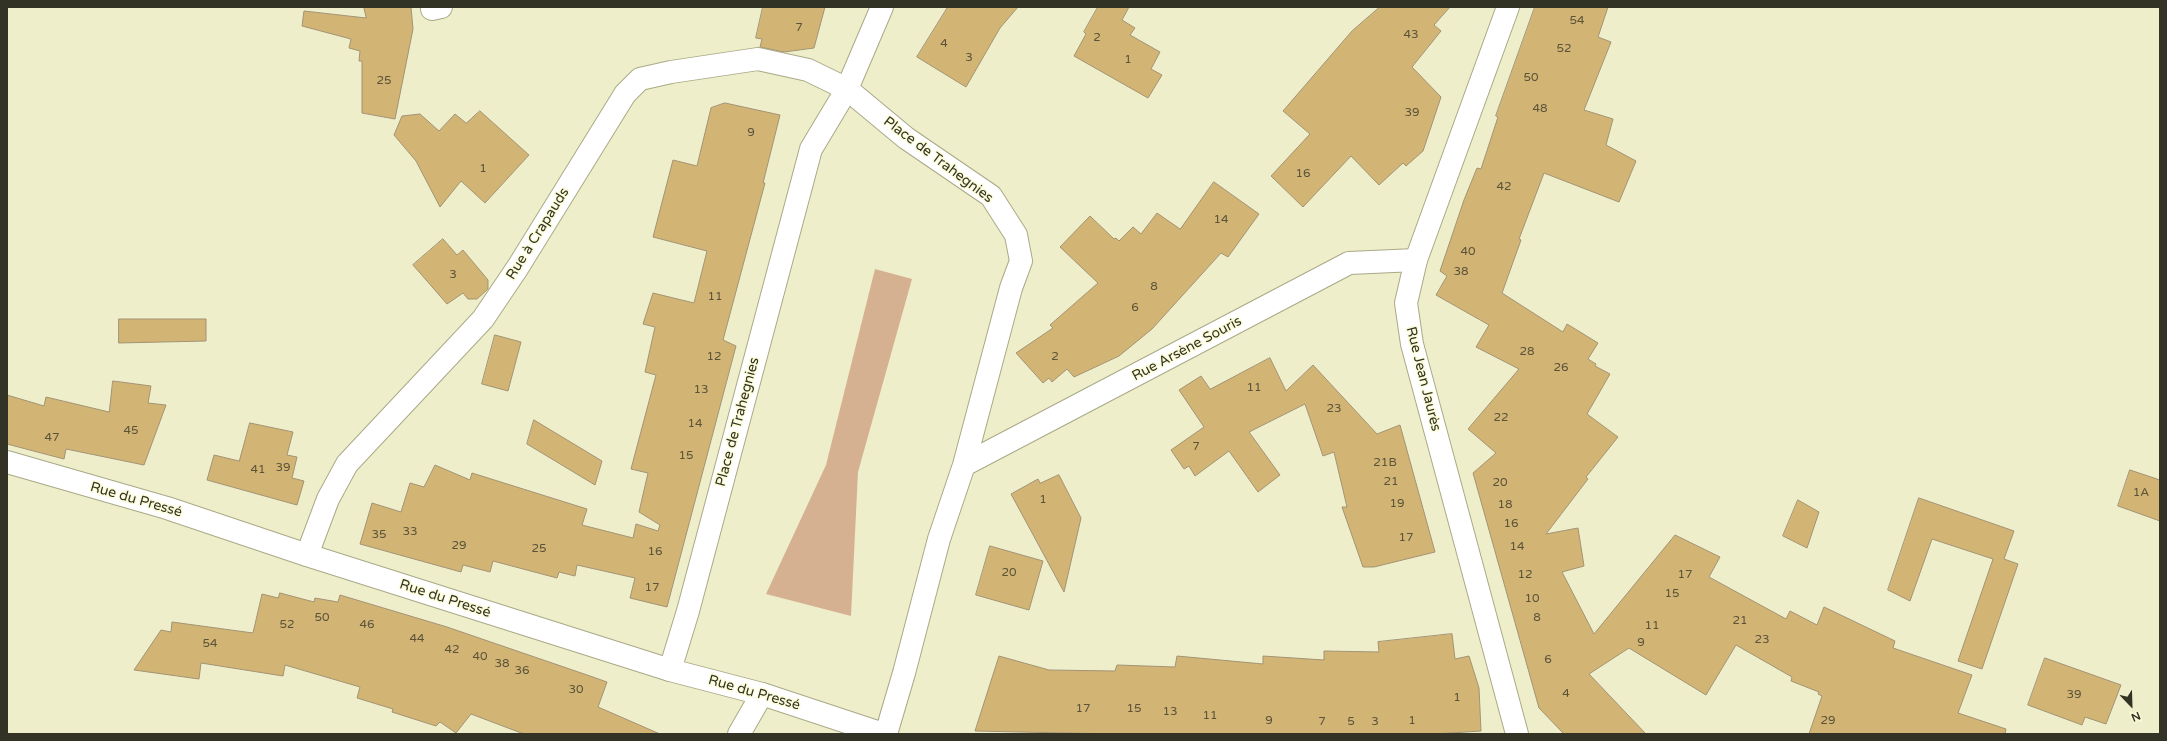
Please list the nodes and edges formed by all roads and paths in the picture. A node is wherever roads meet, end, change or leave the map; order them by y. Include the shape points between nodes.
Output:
1 (882, 7) edge
2 (1508, 7) edge
3 (847, 89) junction
4 (1416, 260) junction
5 (7, 462) edge
6 (964, 465) junction
7 (307, 555) junction
8 (670, 670) junction
9 (762, 694) junction
10 (739, 734) edge
11 (884, 734) edge
12 (1516, 734) edge

1 - 3 street
2 - 4 street, Rue Jean Jaurès
3 - 6 street, Place de Trahegnies via 906,138 992,196 1016,235 1021,260
3 - 7 street, Rue à Crapauds via 808,70 758,60 640,79 624,94 518,267 483,319 347,464 328,499
3 - 8 street, Place de Trahegnies via 811,149
4 - 6 street, Rue Arsène Souris via 1349,263
4 - 12 street, Rue Jean Jaurès via 1406,303 1412,344
5 - 7 street, Rue du Pressé via 167,508
6 - 11 street, Place de Trahegnies via 939,539 904,673
7 - 8 street, Rue du Pressé
8 - 9 street, Rue du Pressé
9 - 10 street
9 - 11 street, Rue du Pressé

